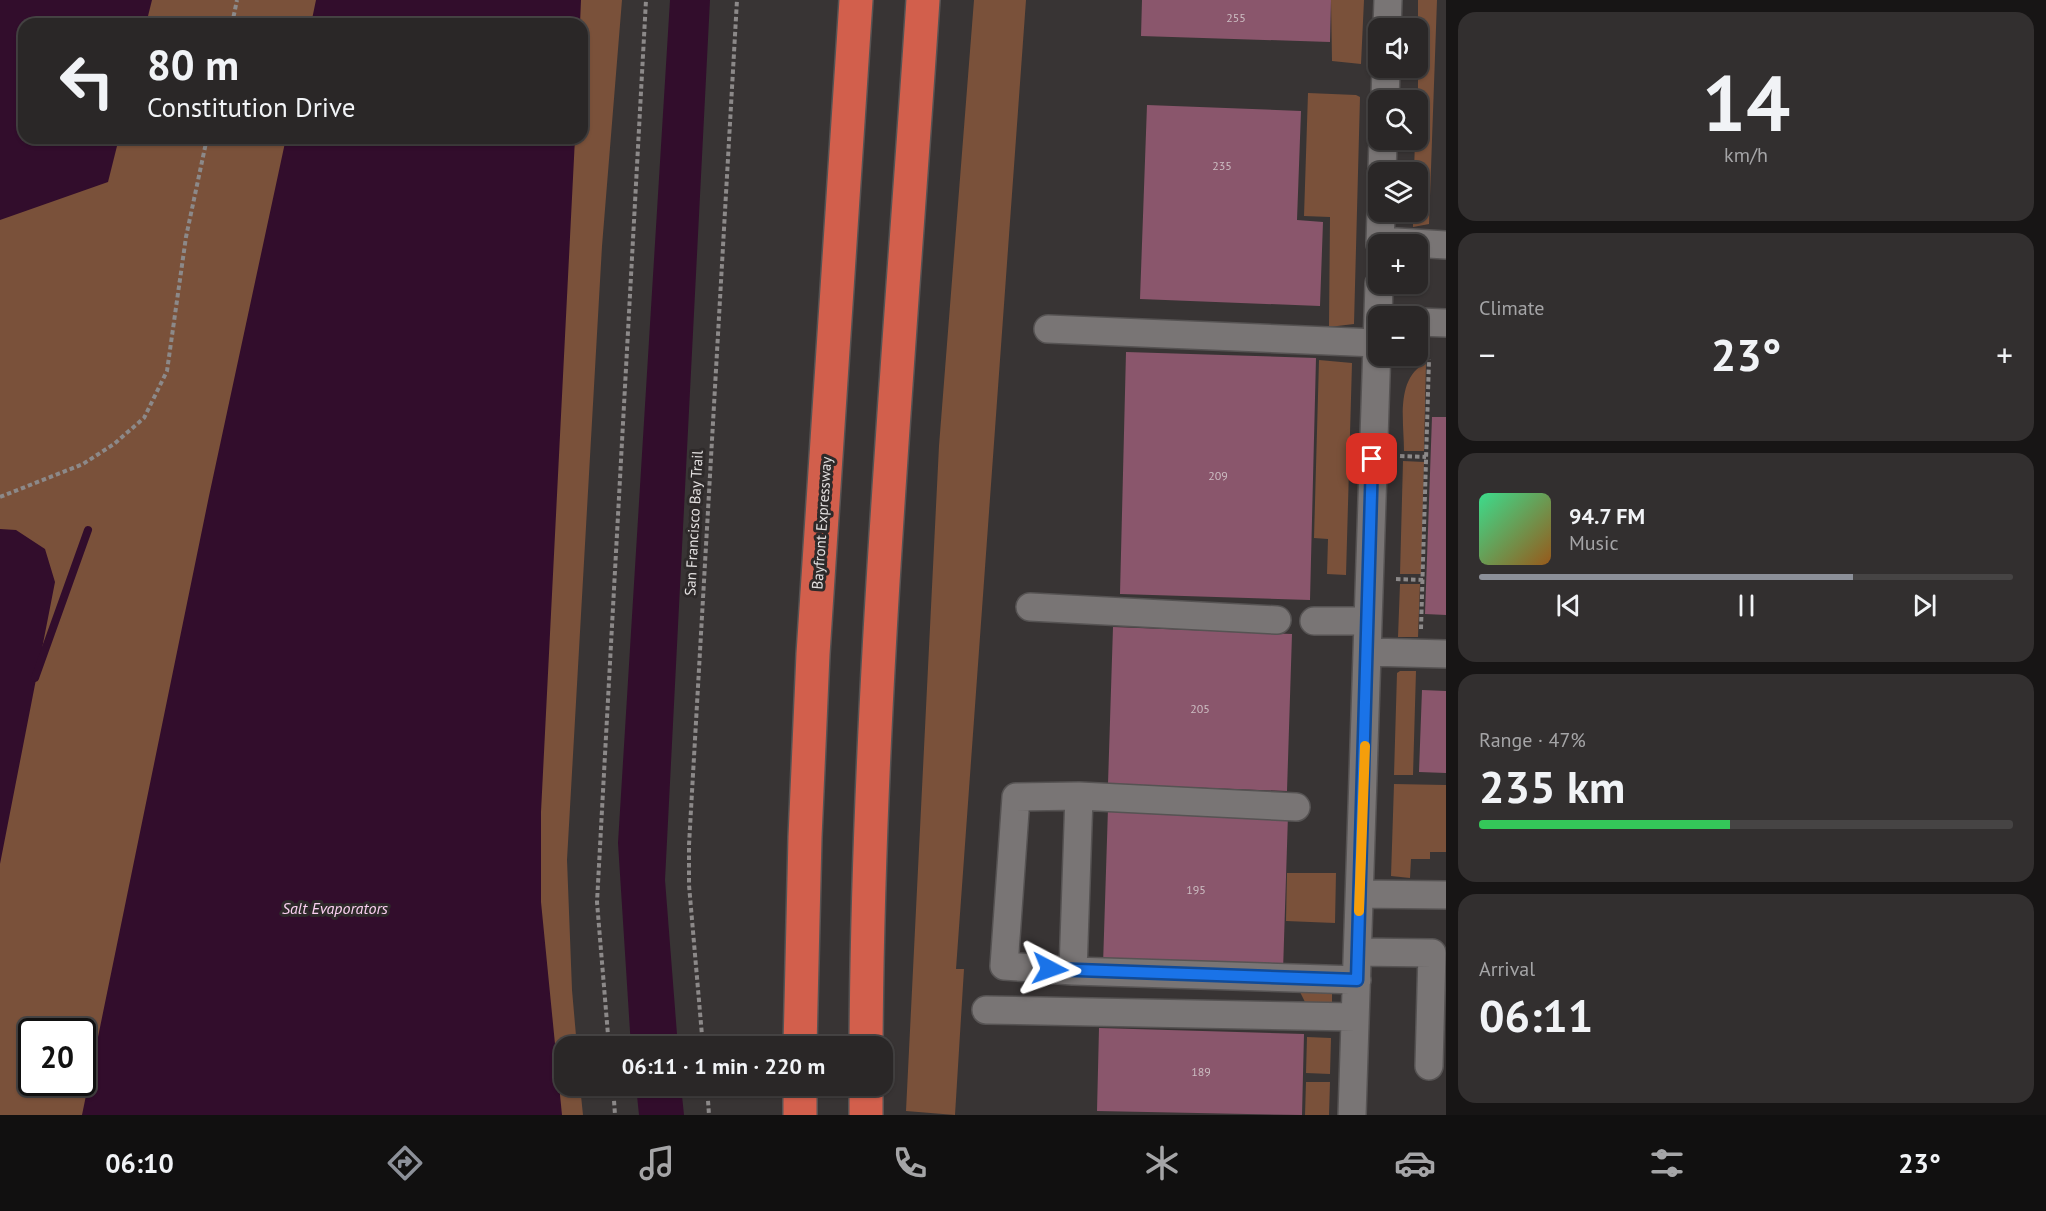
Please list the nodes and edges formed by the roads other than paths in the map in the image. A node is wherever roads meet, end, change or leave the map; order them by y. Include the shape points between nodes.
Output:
1 (856, 0) edge
2 (922, 0) edge
3 (1388, 0) edge
4 (1387, 18) edge
5 (1428, 244) edge
6 (1446, 245) edge
7 (1428, 322) edge
8 (1446, 323) edge
9 (1368, 328) edge
10 (1048, 329) dead end
11 (1376, 366) edge
12 (1030, 607) dead end
13 (1277, 620) dead end
14 (1314, 621) dead end
15 (1367, 621) junction
16 (1368, 652) junction
17 (1433, 654) edge
18 (1086, 796) junction
19 (1296, 807) dead end
20 (1360, 894) junction
21 (1446, 895) edge
22 (1358, 952) junction
23 (1084, 972) junction
24 (1357, 980) junction
25 (986, 1010) dead end
26 (1355, 1017) junction
27 (800, 1036) edge
28 (866, 1036) edge
29 (1429, 1066) dead end
30 (800, 1096) edge
31 (866, 1096) edge
32 (800, 1115) edge
33 (866, 1115) edge
34 (1352, 1115) edge

1 - 27 highway, Bayfront Expressway via 813,654
2 - 28 highway via 885,583
3 - 4 street
5 - 6 street
7 - 8 street
9 - 10 street
11 - 15 street
12 - 13 street
14 - 15 street
15 - 16 street
16 - 17 street
16 - 20 street
18 - 19 street
18 - 23 street
18 - 23 street via 1016,797 1004,966
20 - 21 street
20 - 22 street
22 - 24 street
22 - 29 street via 1432,953
23 - 24 street
24 - 26 street
25 - 26 street
26 - 34 street
30 - 32 highway
31 - 33 highway

